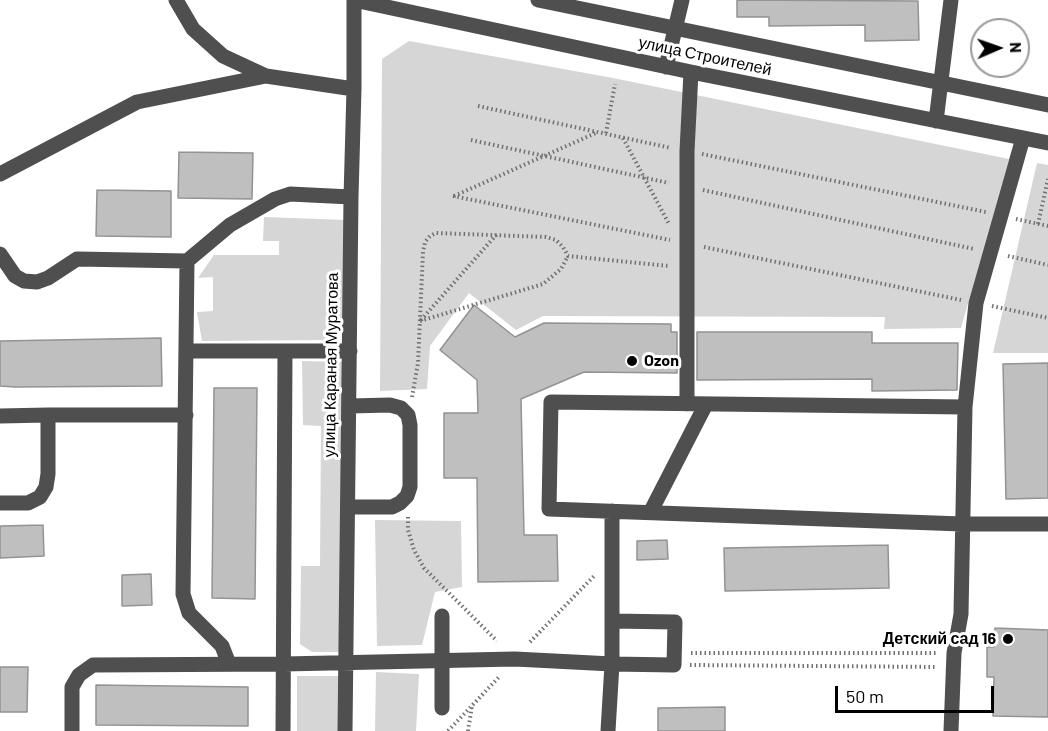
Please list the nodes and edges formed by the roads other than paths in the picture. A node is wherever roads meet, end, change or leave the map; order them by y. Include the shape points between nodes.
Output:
1 (176, 0) edge
2 (354, 0) edge
3 (538, 0) edge
4 (682, 0) edge
5 (951, 0) edge
6 (676, 28) junction
7 (666, 67) junction
8 (691, 72) junction
9 (266, 76) junction
10 (941, 82) junction
11 (354, 89) junction
12 (1048, 105) edge
13 (936, 121) junction
14 (1023, 138) junction
15 (1048, 143) edge
16 (0, 174) edge
17 (351, 197) junction
18 (0, 254) edge
19 (187, 261) junction
20 (186, 351) junction
21 (285, 351) junction
22 (350, 351) junction
23 (687, 404) junction
24 (706, 404) junction
25 (350, 406) junction
26 (965, 407) junction
27 (186, 415) junction
28 (0, 416) edge
29 (48, 416) junction
30 (0, 503) edge
31 (348, 507) junction
32 (612, 511) junction
33 (651, 511) junction
34 (962, 524) junction
35 (1048, 524) edge
36 (441, 616) dead end
37 (612, 621) junction
38 (442, 660) junction
39 (346, 663) junction
40 (229, 664) junction
41 (284, 664) junction
42 (612, 664) junction
43 (442, 708) dead end
44 (72, 731) edge
45 (283, 731) edge
46 (345, 731) edge
47 (608, 731) edge
48 (951, 731) edge

1 - 9 street via 193,29 224,56
2 - 7 street, улица Строителей
2 - 11 street, улица Караная Муратова
3 - 6 street
4 - 6 street
5 - 10 street
6 - 7 street
6 - 10 street
7 - 8 street, улица Строителей
8 - 13 street, улица Строителей
8 - 23 street via 683,243
9 - 11 street
9 - 16 street via 137,102
10 - 12 street
10 - 13 street
11 - 17 street, улица Караная Муратова
13 - 14 street, улица Строителей
14 - 15 street, улица Строителей
14 - 26 street via 976,303
17 - 19 street via 290,194 275,199 230,225
17 - 22 street, улица Караная Муратова
18 - 19 street via 15,276 37,282 77,259
19 - 20 street
20 - 21 street
20 - 27 street
21 - 22 street
21 - 41 street
22 - 25 street, улица Караная Муратова
23 - 24 street
23 - 32 street via 551,402 549,509
24 - 26 street
24 - 33 street
25 - 31 street, улица Караная Муратова
25 - 31 street via 390,405 408,415 410,487 407,496 392,507
26 - 34 street
27 - 29 street
27 - 40 street via 183,594 189,614 222,646
28 - 29 street
29 - 30 street via 46,487 40,497 28,503
31 - 39 street, улица Караная Муратова
32 - 33 street
32 - 37 street
33 - 34 street
34 - 35 street
34 - 48 street via 961,614 954,660
36 - 38 street
37 - 42 street
37 - 42 street via 675,622 674,659
38 - 39 street
38 - 42 street
38 - 43 street
39 - 41 street
39 - 46 street, улица Караная Муратова
40 - 41 street
40 - 44 street via 93,665 79,675 72,687
41 - 45 street
42 - 47 street

